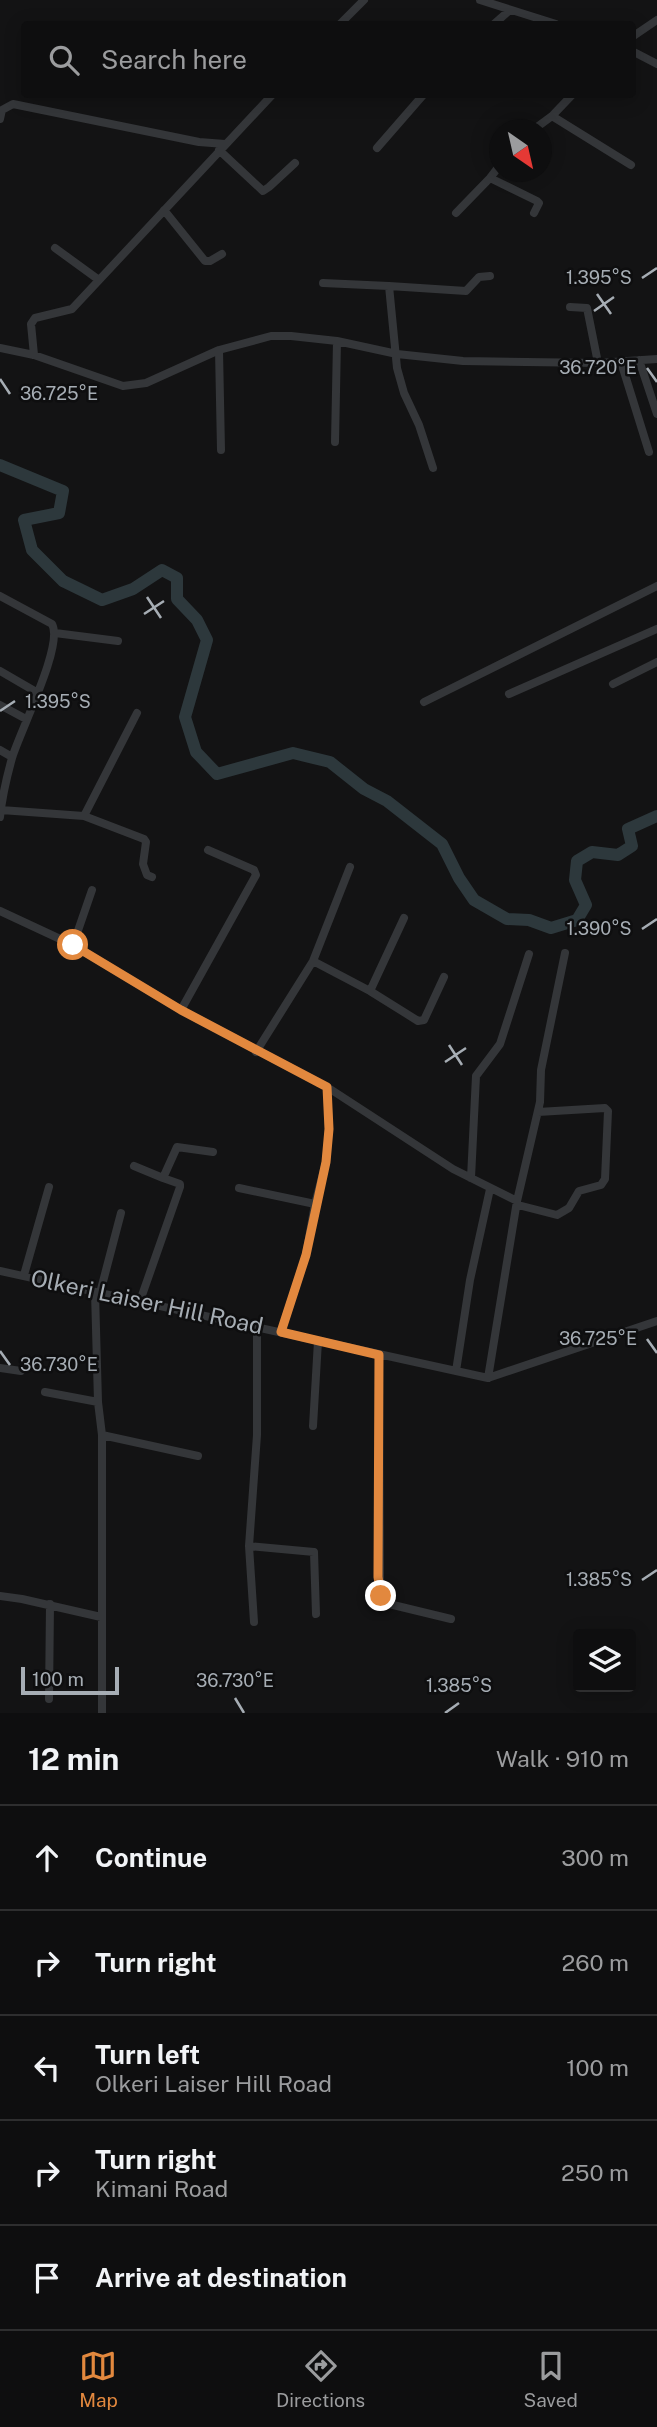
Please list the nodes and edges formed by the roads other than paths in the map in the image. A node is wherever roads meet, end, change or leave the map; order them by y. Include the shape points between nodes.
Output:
1 (364, 0) edge
2 (480, 0) edge
3 (510, 10) junction
4 (657, 20) edge
5 (343, 21) edge
6 (498, 21) edge
7 (546, 21) edge
8 (636, 34) edge
9 (636, 53) edge
10 (657, 64) edge
11 (269, 98) edge
12 (421, 98) edge
13 (569, 98) edge
14 (552, 116) junction
15 (0, 119) edge
16 (548, 119) edge
17 (222, 147) junction
18 (377, 148) dead end
19 (295, 163) dead end
20 (631, 165) dead end
21 (489, 179) edge
22 (498, 182) edge
23 (163, 210) junction
24 (456, 213) dead end
25 (534, 213) dead end
26 (55, 248) dead end
27 (222, 254) dead end
28 (490, 276) dead end
29 (99, 280) junction
30 (323, 283) dead end
31 (389, 286) junction
32 (570, 307) dead end
33 (337, 341) junction
34 (0, 348) edge
35 (219, 350) junction
36 (397, 354) junction
37 (34, 355) junction
38 (657, 359) edge
39 (639, 360) junction
40 (621, 362) junction
41 (598, 363) junction
42 (657, 414) edge
43 (335, 442) dead end
44 (222, 450) dead end
45 (649, 453) dead end
46 (433, 468) dead end
47 (657, 586) edge
48 (0, 596) edge
49 (657, 629) edge
50 (55, 633) junction
51 (118, 641) dead end
52 (657, 662) edge
53 (0, 671) edge
54 (613, 684) dead end
55 (38, 693) junction
56 (509, 694) dead end
57 (424, 702) dead end
58 (0, 705) edge
59 (137, 713) dead end
60 (26, 719) junction
61 (0, 750) edge
62 (12, 757) junction
63 (1, 810) edge
64 (84, 816) junction
65 (0, 817) edge
66 (208, 850) dead end
67 (350, 867) dead end
68 (152, 877) dead end
69 (92, 890) dead end
70 (0, 911) edge
71 (404, 918) dead end
72 (73, 945) junction
73 (565, 953) dead end
74 (528, 954) dead end
75 (313, 961) junction
76 (443, 977) dead end
77 (370, 991) junction
78 (181, 1010) junction
79 (256, 1052) junction
80 (327, 1087) junction
81 (538, 1112) junction
82 (213, 1152) dead end
83 (134, 1166) dead end
84 (163, 1178) junction
85 (471, 1178) junction
86 (49, 1187) dead end
87 (239, 1188) dead end
88 (490, 1189) junction
89 (518, 1203) junction
90 (315, 1204) junction
91 (121, 1213) dead end
92 (0, 1271) edge
93 (24, 1275) junction
94 (97, 1292) junction
95 (140, 1301) junction
96 (657, 1321) edge
97 (257, 1327) junction
98 (281, 1332) junction
99 (318, 1341) junction
100 (379, 1355) junction
101 (0, 1368) edge
102 (21, 1371) dead end
103 (456, 1371) junction
104 (488, 1378) junction
105 (45, 1392) dead end
106 (98, 1402) junction
107 (313, 1426) dead end
108 (102, 1435) junction
109 (198, 1456) dead end
110 (249, 1546) junction
111 (0, 1596) edge
112 (50, 1604) junction
113 (316, 1614) dead end
114 (102, 1617) junction
115 (451, 1619) dead end
116 (254, 1622) dead end
117 (49, 1699) dead end
118 (102, 1713) edge

1 - 5 street
2 - 3 street
3 - 6 street
3 - 7 street
4 - 8 street
9 - 10 street
11 - 17 street
12 - 18 street
13 - 14 street
14 - 16 street
14 - 20 street
15 - 17 street via 2,110 13,104
17 - 19 street via 262,191
17 - 23 street
21 - 24 street
22 - 25 street via 537,201
23 - 27 street via 205,261
23 - 29 street
26 - 29 street
28 - 31 street via 479,277 466,291
29 - 37 street via 72,309 35,318 31,324
30 - 31 street
31 - 36 street
32 - 41 street via 587,308
33 - 35 street via 271,336
33 - 36 street
33 - 43 street
34 - 37 street
35 - 37 street via 136,386
35 - 44 street
36 - 41 street via 463,361
36 - 46 street via 404,393
38 - 39 street
39 - 40 street
39 - 42 street
40 - 41 street
40 - 45 street
47 - 57 street
48 - 50 street via 52,624
49 - 56 street
50 - 51 street
50 - 55 street
52 - 54 street
53 - 55 street
55 - 60 street
58 - 60 street
59 - 64 street
60 - 62 street
61 - 62 street
62 - 63 street
63 - 64 street
63 - 65 street
64 - 68 street via 146,840 143,864
66 - 78 street via 254,870 256,875
67 - 75 street
69 - 72 street
70 - 72 street
71 - 77 street
72 - 78 street
73 - 81 street via 541,1070
74 - 85 street via 500,1044 476,1076
75 - 77 street
75 - 79 street
76 - 77 street via 422,1021
78 - 79 street
79 - 80 street
80 - 85 street
80 - 90 street via 327,1151
81 - 89 street
81 - 89 street via 608,1111 605,1179 601,1185 576,1193 569,1208 557,1215
82 - 84 street via 178,1146
83 - 84 street
84 - 95 street via 180,1187
85 - 88 street
86 - 93 street
87 - 90 street
88 - 89 street
88 - 103 street
89 - 104 street
90 - 98 street via 306,1255
91 - 94 street
92 - 93 street, Olkeri Laiser Hill Road
93 - 94 street, Olkeri Laiser Hill Road
94 - 95 street, Olkeri Laiser Hill Road
94 - 106 street
95 - 97 street, Olkeri Laiser Hill Road
96 - 104 street
97 - 98 street, Olkeri Laiser Hill Road
97 - 110 street via 257,1436
98 - 99 street, Olkeri Laiser Hill Road
99 - 100 street, Olkeri Laiser Hill Road
99 - 107 street
100 - 103 street, Olkeri Laiser Hill Road
100 - 115 street via 380,1592 389,1604
101 - 102 street
103 - 104 street, Olkeri Laiser Hill Road
105 - 106 street
106 - 108 street
108 - 109 street
108 - 114 street
110 - 113 street via 314,1552
110 - 116 street
111 - 112 street
112 - 114 street
112 - 117 street
114 - 118 street

